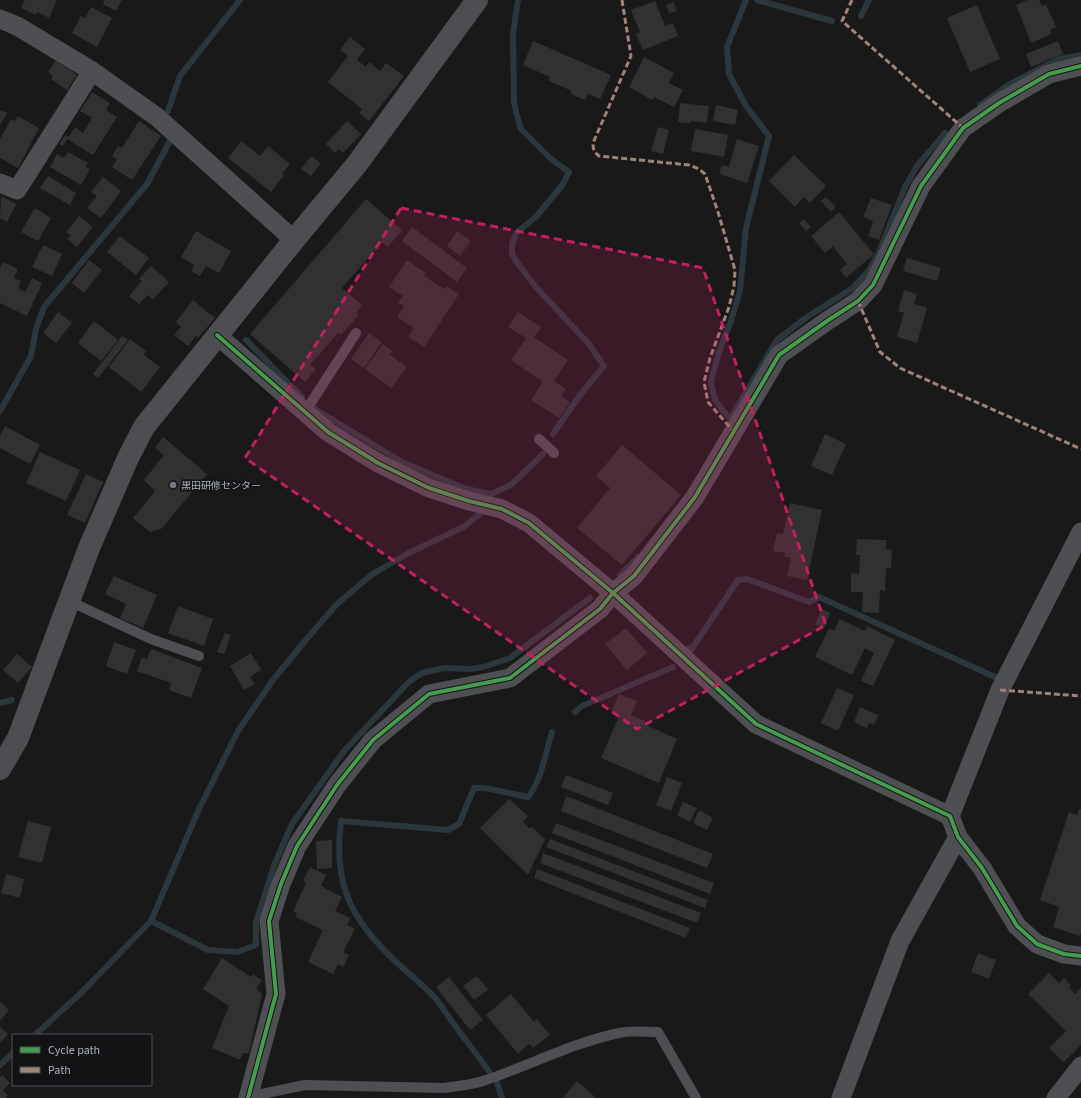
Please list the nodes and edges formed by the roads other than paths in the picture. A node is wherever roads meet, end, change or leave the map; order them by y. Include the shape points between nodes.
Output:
1 (477, 0) edge
2 (0, 19) edge
3 (1081, 66) edge
4 (92, 71) junction
5 (0, 183) edge
6 (294, 240) junction
7 (356, 333) dead end
8 (217, 335) junction
9 (305, 412) junction
10 (539, 439) dead end
11 (554, 453) dead end
12 (1081, 532) edge
13 (613, 593) junction
14 (69, 601) junction
15 (199, 656) dead end
16 (0, 769) edge
17 (950, 816) junction
18 (958, 838) junction
19 (1081, 956) edge
20 (1081, 1066) edge
21 (249, 1096) edge
22 (696, 1098) edge
23 (841, 1098) edge
24 (1056, 1098) edge

1 - 6 street via 357,164
2 - 4 street via 17,26
3 - 13 street via 1049,74 999,103 963,128 921,186 873,285 858,301 779,355 695,497 634,576
4 - 5 street via 17,190
4 - 6 street via 157,117
6 - 8 street
7 - 9 lane
8 - 9 street
8 - 14 street via 144,427 89,548
9 - 13 street via 328,432 378,463 429,488 502,509 529,522
10 - 11 lane
12 - 17 street via 1000,690
13 - 17 street via 756,724
13 - 21 street via 600,609 510,678 429,694 373,740 337,785 297,846 281,884 270,921 276,994
14 - 15 lane via 151,639
14 - 16 street via 18,738
17 - 18 street
18 - 19 street via 982,868 1017,926 1037,944 1064,954
18 - 23 street via 900,941
20 - 24 street
21 - 22 lane via 305,1085 444,1088 485,1081 566,1048 620,1032 640,1031 658,1032

